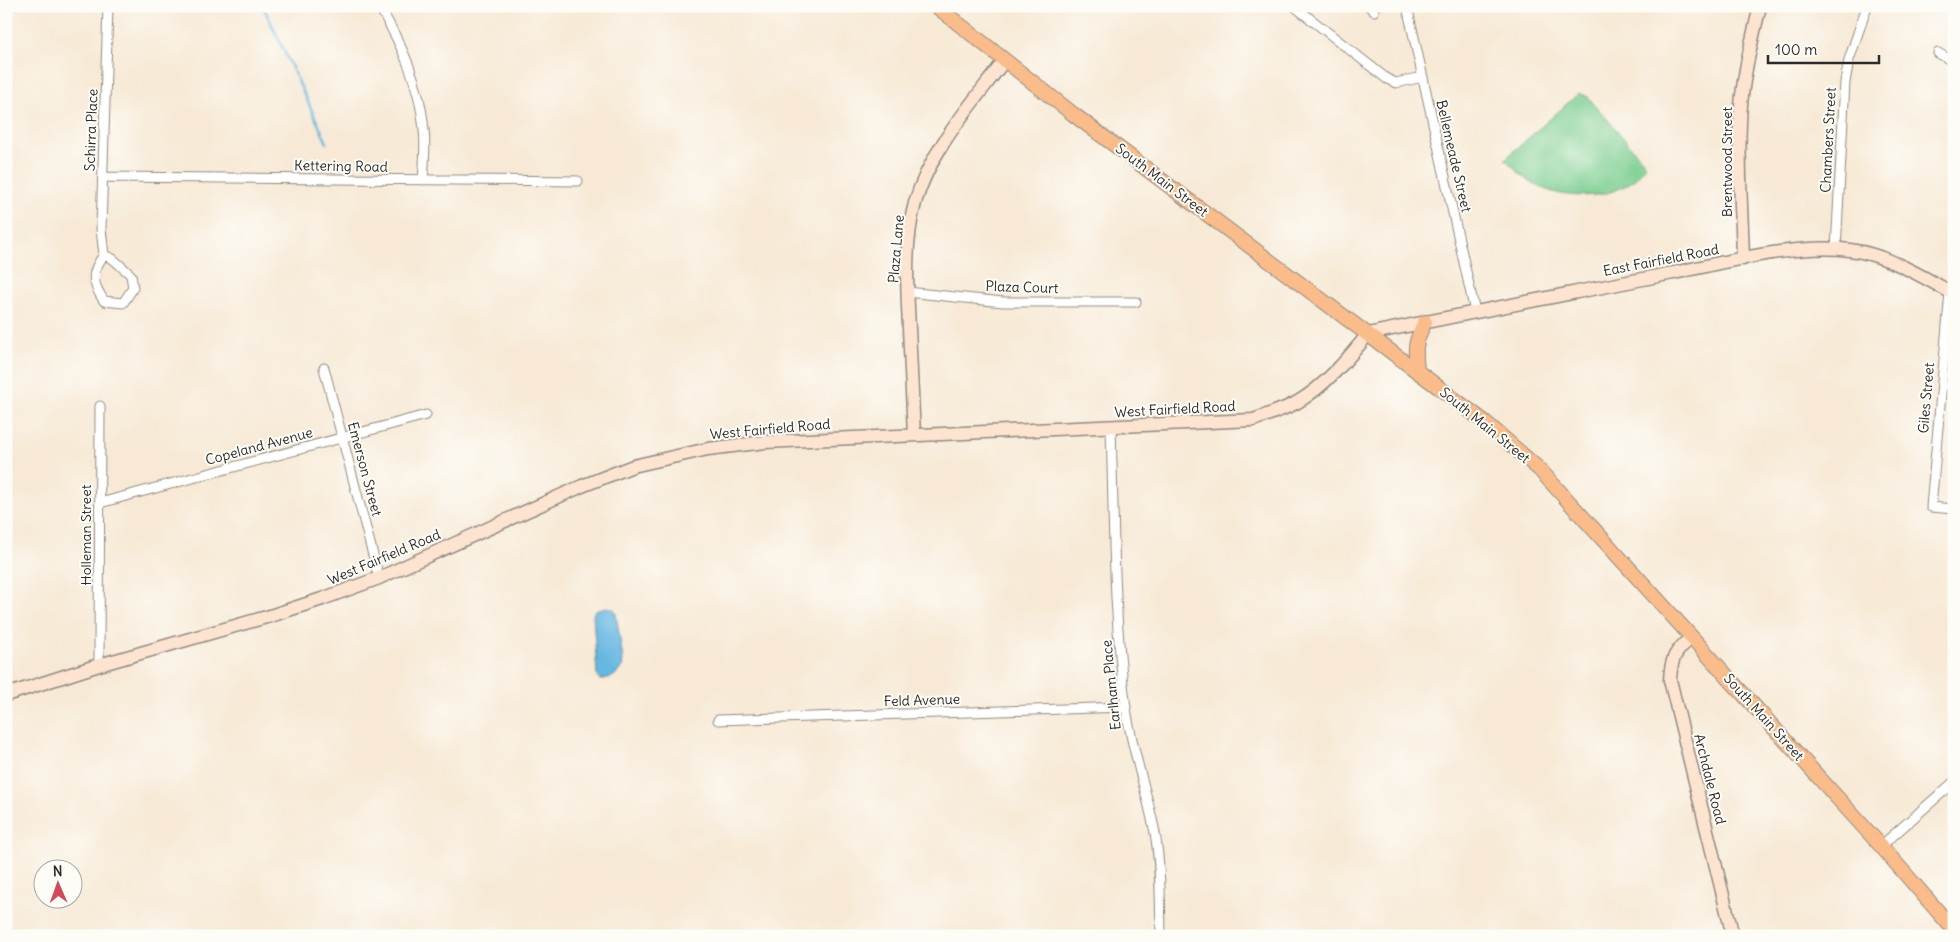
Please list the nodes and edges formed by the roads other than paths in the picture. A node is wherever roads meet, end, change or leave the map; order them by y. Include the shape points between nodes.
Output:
1 (108, 6) edge
2 (379, 6) edge
3 (936, 6) edge
4 (1294, 6) edge
5 (1407, 6) edge
6 (1760, 6) edge
7 (1867, 6) edge
8 (1938, 53) dead end
9 (1004, 61) junction
10 (1954, 62) edge
11 (1423, 77) junction
12 (103, 177) junction
13 (423, 180) junction
14 (578, 180) dead end
15 (1836, 249) junction
16 (104, 255) junction
17 (1743, 259) junction
18 (907, 292) junction
19 (1952, 293) edge
20 (1136, 302) dead end
21 (1475, 312) junction
22 (1425, 322) junction
23 (1368, 334) junction
24 (324, 368) dead end
25 (1417, 371) junction
26 (100, 406) dead end
27 (426, 415) dead end
28 (1111, 427) junction
29 (914, 435) junction
30 (342, 438) junction
31 (100, 503) junction
32 (1954, 509) edge
33 (379, 578) junction
34 (1692, 637) junction
35 (99, 665) junction
36 (6, 694) edge
37 (1126, 708) junction
38 (718, 720) dead end
39 (1954, 782) edge
40 (1881, 846) junction
41 (1954, 930) edge
42 (1161, 936) edge
43 (1734, 936) edge

1 - 12 street, Schirra Place
2 - 13 street via 399,40 417,88 424,130
3 - 9 main road, South Main Street
4 - 11 street via 1387,79 1396,83
5 - 11 street, Bellemeade Street
6 - 17 main road, Brentwood Street via 1749,52 1740,122
7 - 15 street, Chambers Street via 1845,82
8 - 10 street
9 - 18 main road, Plaza Lane via 947,136 919,194 908,248
9 - 23 main road, South Main Street
11 - 21 street, Bellemeade Street
12 - 13 street, Kettering Road
12 - 16 street, Schirra Place via 101,229
13 - 14 street, Kettering Road
15 - 17 main road, East Fairfield Road via 1809,248
15 - 19 main road, East Fairfield Road via 1851,250 1898,264
16 - 16 street via 95,266 94,287 104,301 123,303 133,288 131,275
17 - 21 main road, East Fairfield Road
18 - 20 street, Plaza Court via 1003,302
18 - 29 main road, Plaza Lane
19 - 32 street, Giles Street via 1931,506
21 - 22 main road, East Fairfield Road
22 - 23 main road, East Fairfield Road
22 - 25 main road via 1414,349
23 - 25 main road, South Main Street
23 - 28 main road, West Fairfield Road via 1315,389 1276,412 1237,422
24 - 30 street, Emerson Street
25 - 34 main road, South Main Street via 1485,422 1540,470
26 - 31 street, Holleman Street
27 - 30 street, Copeland Avenue
28 - 29 main road, West Fairfield Road
28 - 37 street, Earlham Place via 1117,616
29 - 33 main road, West Fairfield Road via 726,446 632,466
30 - 31 street, Copeland Avenue
30 - 33 street, Emerson Street
31 - 35 street, Holleman Street
33 - 35 main road, West Fairfield Road via 270,616
34 - 40 main road, South Main Street
34 - 43 main road, Archdale Road via 1677,650 1670,665 1670,680
35 - 36 main road, West Fairfield Road
37 - 38 street, Feld Avenue
37 - 42 street, Earlham Place via 1155,834
39 - 40 street
40 - 41 main road, South Main Street

